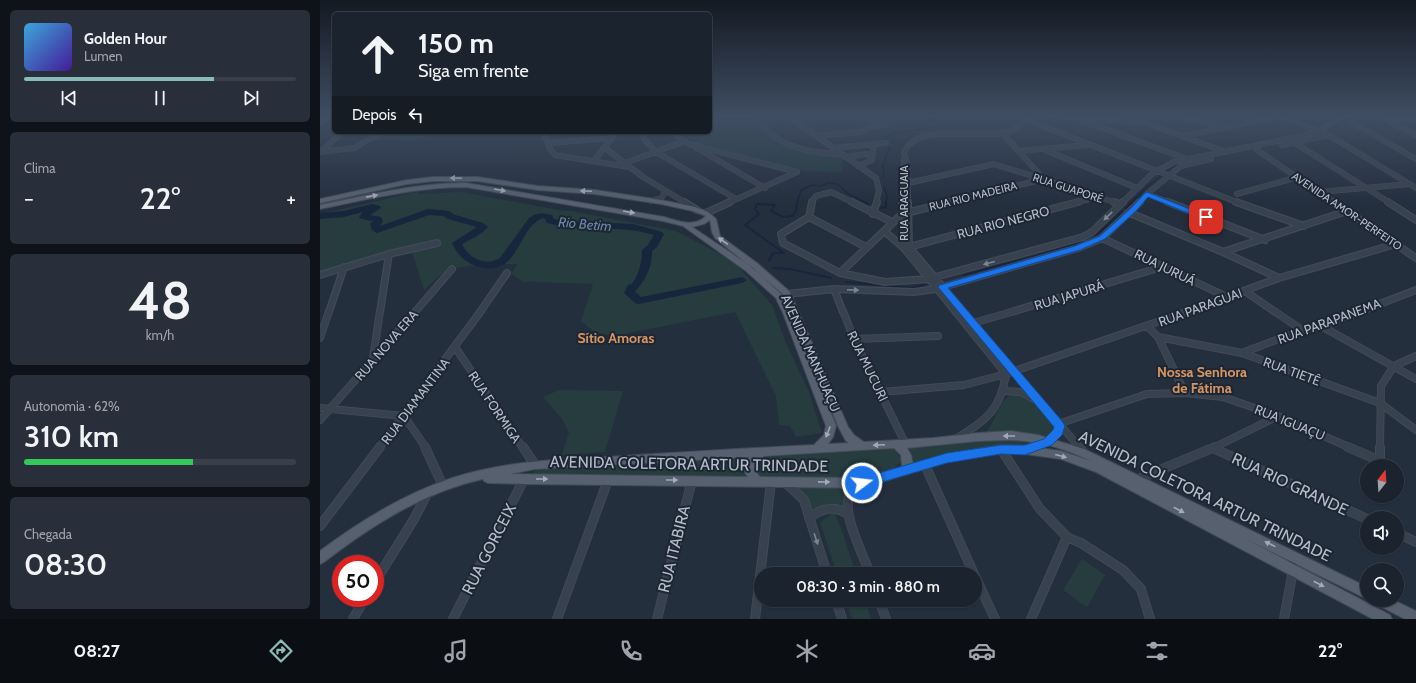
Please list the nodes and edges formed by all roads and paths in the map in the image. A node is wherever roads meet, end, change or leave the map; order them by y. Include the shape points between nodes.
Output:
1 (874, 144) edge
2 (328, 145) edge
3 (359, 145) edge
4 (549, 145) edge
5 (607, 145) edge
6 (649, 145) edge
7 (678, 145) edge
8 (692, 145) edge
9 (698, 145) edge
10 (795, 145) edge
11 (830, 145) edge
12 (865, 145) edge
13 (909, 145) edge
14 (1013, 145) edge
15 (1082, 145) edge
16 (1091, 145) edge
17 (1148, 145) edge
18 (1207, 145) edge
19 (1262, 145) edge
20 (1285, 145) edge
21 (1298, 145) edge
22 (1345, 145) edge
23 (1391, 145) edge
24 (605, 148) junction
25 (834, 148) junction
26 (1045, 150) junction
27 (1257, 150) junction
28 (1018, 151) junction
29 (321, 152) edge
30 (656, 152) junction
31 (1226, 152) junction
32 (840, 154) junction
33 (873, 155) junction
34 (846, 157) junction
35 (904, 158) junction
36 (1416, 159) edge
37 (1189, 160) junction
38 (594, 161) junction
39 (625, 163) junction
40 (858, 166) junction
41 (630, 168) junction
42 (1158, 171) junction
43 (1167, 175) junction
44 (1298, 177) junction
45 (1044, 179) junction
46 (908, 183) junction
47 (1410, 184) junction
48 (1416, 184) edge
49 (765, 188) junction
50 (1137, 188) junction
51 (1416, 188) edge
52 (1367, 189) junction
53 (666, 192) junction
54 (1320, 192) junction
55 (613, 194) junction
56 (1147, 194) junction
57 (1237, 194) dead end
58 (1097, 197) junction
59 (736, 199) junction
60 (320, 201) edge
61 (651, 201) junction
62 (1120, 204) junction
63 (320, 207) edge
64 (599, 207) junction
65 (697, 210) junction
66 (1347, 211) junction
67 (905, 213) junction
68 (1130, 213) junction
69 (873, 214) junction
70 (708, 215) junction
71 (809, 217) junction
72 (1416, 220) edge
73 (892, 222) junction
74 (685, 225) junction
75 (1304, 226) junction
76 (884, 231) junction
77 (1102, 238) junction
78 (1265, 240) junction
79 (438, 243) dead end
80 (1396, 244) junction
81 (866, 247) junction
82 (906, 248) junction
83 (1223, 252) junction
84 (389, 254) junction
85 (1416, 258) edge
86 (1165, 266) junction
87 (344, 267) junction
88 (752, 267) junction
89 (452, 269) dead end
90 (840, 272) junction
91 (507, 273) dead end
92 (320, 275) edge
93 (935, 277) junction
94 (1279, 278) junction
95 (928, 279) junction
96 (769, 282) junction
97 (943, 287) junction
98 (834, 289) junction
99 (936, 289) junction
100 (1416, 290) edge
101 (1245, 291) junction
102 (787, 294) junction
103 (1226, 297) junction
104 (973, 324) junction
105 (1147, 326) junction
106 (1321, 326) junction
107 (1302, 330) junction
108 (938, 336) dead end
109 (1158, 337) junction
110 (320, 338) edge
111 (854, 339) junction
112 (455, 347) junction
113 (1242, 354) junction
114 (1416, 356) edge
115 (373, 358) junction
116 (1394, 366) junction
117 (1010, 372) junction
118 (1416, 379) edge
119 (1003, 391) junction
120 (881, 392) junction
121 (1185, 393) junction
122 (1039, 402) junction
123 (1380, 404) junction
124 (320, 408) edge
125 (331, 408) junction
126 (404, 416) junction
127 (1278, 416) junction
128 (320, 420) edge
129 (1059, 425) junction
130 (1416, 430) edge
131 (957, 438) junction
132 (1048, 442) junction
133 (900, 443) junction
134 (862, 446) junction
135 (1213, 448) junction
136 (816, 449) junction
137 (1001, 449) junction
138 (1025, 450) junction
139 (761, 452) junction
140 (1084, 453) junction
141 (925, 465) junction
142 (535, 466) junction
143 (906, 471) junction
144 (475, 477) junction
145 (524, 479) junction
146 (1138, 479) junction
147 (608, 480) junction
148 (692, 480) junction
149 (757, 481) junction
150 (771, 482) junction
151 (785, 482) junction
152 (862, 483) junction
153 (443, 486) junction
154 (427, 494) junction
155 (848, 514) junction
156 (1360, 516) edge
157 (809, 518) junction
158 (320, 526) edge
159 (1404, 536) edge
160 (1067, 537) junction
161 (1416, 542) edge
162 (1292, 556) junction
163 (320, 558) edge
164 (384, 567) edge
165 (825, 567) edge
166 (867, 567) edge
167 (971, 567) edge
168 (1293, 570) junction
169 (982, 590) edge
170 (1360, 590) edge
171 (360, 607) edge
172 (838, 607) edge
173 (882, 607) edge
174 (1394, 607) edge
175 (1416, 618) edge
176 (353, 619) edge
177 (453, 619) edge
178 (557, 619) edge
179 (657, 619) edge
180 (755, 619) edge
181 (842, 619) edge
182 (886, 619) edge
183 (995, 619) edge
184 (1031, 619) edge
185 (1150, 619) edge
186 (1284, 619) edge
187 (1386, 619) edge

1 - 33 street
2 - 29 street
3 - 29 street via 354,148
4 - 38 street via 555,155
5 - 24 street
6 - 30 street
7 - 30 street
8 - 49 street
9 - 49 street via 797,172
10 - 32 street via 815,151
11 - 25 street
12 - 25 street
13 - 35 street, RUA ARAGUAIA via 905,149
14 - 28 street
15 - 26 street
16 - 42 street
17 - 37 street
18 - 31 street
19 - 31 street
20 - 27 street
21 - 52 street
22 - 47 street
23 - 36 street
24 - 38 street
24 - 39 street
25 - 32 street
26 - 28 street
26 - 50 street
27 - 43 street via 1181,166
27 - 44 street, AVENIDA AMOR-PERFEITO
28 - 45 street
30 - 39 street
30 - 59 street
31 - 37 street
32 - 34 street
33 - 34 street
33 - 40 street via 872,160
34 - 40 street
35 - 46 street, RUA ARAGUAIA
35 - 67 street, RUA ARAGUAIA
37 - 42 street via 1174,162
38 - 41 street
39 - 41 street
40 - 69 street via 878,182 879,195 873,207
41 - 53 street
42 - 43 street
42 - 50 street
43 - 56 street
43 - 75 street
44 - 54 street, AVENIDA AMOR-PERFEITO
44 - 57 street
45 - 46 street, RUA GUAPORÉ via 994,164
45 - 58 street, RUA GUAPORÉ
45 - 67 street, RUA RIO MADEIRA
46 - 67 street, RUA ARAGUAIA
47 - 48 street
47 - 51 street
47 - 52 street
49 - 59 street
50 - 62 street
52 - 54 street
52 - 72 street
53 - 61 street via 661,198
53 - 65 street
54 - 66 street, AVENIDA AMOR-PERFEITO
55 -> 60 main road via 452,178 407,182
55 - 61 main road
55 - 64 main road via 599,201
56 - 68 street
56 - 78 street
58 - 62 street, RUA GUAPORÉ
58 - 82 street, RUA RIO NEGRO
59 - 70 street
61 - 65 main road
62 -> 93 street via 1092,232 1083,237
63 -> 64 main road via 440,185 466,185
64 -> 74 main road
65 - 70 main road
66 - 75 street
66 - 80 street, AVENIDA AMOR-PERFEITO
67 - 73 street
67 - 82 street, RUA ARAGUAIA
68 - 77 street
68 - 83 street
69 - 71 street via 831,192 811,201
69 - 73 street
70 - 74 main road via 701,223
88 -> 70 main road via 717,237 713,219
71 - 81 street
71 - 90 street via 781,234 784,242
73 - 76 street
74 - 88 main road
75 - 78 street
76 - 81 street
76 - 82 street
77 - 86 street, RUA JURUÁ
77 - 97 street via 1078,248
78 - 83 street
79 - 84 street
80 - 85 street, AVENIDA AMOR-PERFEITO
80 - 94 street, RUA PARAGUAI
81 - 90 street
82 - 93 street
82 - 95 street
83 - 94 street
84 - 87 street
84 - 115 street
86 - 103 street, RUA JURUÁ
86 - 104 street, RUA JAPURÁ
87 - 92 street
87 - 110 street
88 - 96 main road, AVENIDA MANHUAÇU
89 - 115 street, RUA NOVA ERA
90 - 95 street via 885,282
91 - 112 street, RUA DIAMANTINA
93 - 95 street
93 - 97 street
94 - 101 street, RUA PARAGUAI
95 - 99 street
96 - 102 main road, AVENIDA MANHUAÇU
96 -> 136 main road, AVENIDA MANHUAÇU via 787,313 831,426 828,437
97 - 99 street
97 - 104 street
98 -> 99 street via 914,292
98 - 102 street
98 - 111 street, RUA MUCURI
99 - 117 street
100 - 106 street, RUA PARAPANEMA
101 - 103 street, RUA PARAGUAI
101 - 107 street
102 - 134 main road, AVENIDA MANHUAÇU via 844,428 850,438
103 - 105 street, RUA PARAGUAI
104 - 117 street
105 - 109 street
105 - 117 street, RUA PARAGUAI
106 - 107 street, RUA PARAPANEMA
106 - 116 street
107 - 113 street, RUA PARAPANEMA
108 - 111 street
109 - 113 street, RUA TIETÊ
109 - 121 street
111 - 120 street, RUA MUCURI
112 - 126 street, RUA DIAMANTINA
112 - 142 street, RUA FORMIGA
113 - 123 street, RUA TIETÊ
114 - 116 street
115 - 125 street, RUA NOVA ERA
116 - 118 street
116 - 123 street via 1381,386
117 - 119 street
117 - 120 street, RUA PARAGUAI via 964,385
117 - 122 street
119 - 122 street via 1020,392
119 - 131 street via 988,418
120 - 133 street, RUA MUCURI
121 - 127 street, RUA IGUAÇU via 1223,397
121 - 129 street, RUA IGUAÇU via 1147,394
122 - 129 street
123 - 127 street, RUA IGUAÇU via 1380,461
123 - 130 street, RUA TIETÊ
124 - 125 street
125 - 126 street
125 - 128 street, RUA NOVA ERA
126 - 153 street via 414,428
126 - 158 street, RUA DIAMANTINA
127 - 135 street
129 - 132 street via 1058,432
129 - 140 street
132 -> 131 main road, AVENIDA COLETORA ARTUR TRINDADE via 1023,436
131 - 133 main road, AVENIDA COLETORA ARTUR TRINDADE
132 - 138 street
132 - 140 main road, AVENIDA COLETORA ARTUR TRINDADE
133 -> 134 main road, AVENIDA COLETORA ARTUR TRINDADE
133 - 143 main road via 907,456
134 - 136 main road, AVENIDA COLETORA ARTUR TRINDADE
135 - 146 street
135 - 156 street, RUA RIO GRANDE
136 - 139 main road, AVENIDA COLETORA ARTUR TRINDADE
137 - 138 main road, AVENIDA COLETORA ARTUR TRINDADE
137 - 141 main road, AVENIDA COLETORA ARTUR TRINDADE via 947,458
137 - 160 street via 1040,509
138 -> 168 main road, AVENIDA COLETORA ARTUR TRINDADE via 1061,455 1100,470
139 - 142 main road, AVENIDA COLETORA ARTUR TRINDADE
139 - 149 main road via 749,464 749,471
140 - 146 main road, AVENIDA COLETORA ARTUR TRINDADE
141 - 143 main road, AVENIDA COLETORA ARTUR TRINDADE
141 - 167 street
142 - 144 main road, AVENIDA COLETORA ARTUR TRINDADE
142 - 145 main road
143 - 152 main road, AVENIDA COLETORA ARTUR TRINDADE
144 - 145 main road, AVENIDA COLETORA ARTUR TRINDADE
144 - 153 main road, AVENIDA COLETORA ARTUR TRINDADE
145 -> 147 main road, AVENIDA COLETORA ARTUR TRINDADE
145 - 177 street, RUA GORCEIX
162 -> 146 main road, AVENIDA COLETORA ARTUR TRINDADE
147 -> 148 main road, AVENIDA COLETORA ARTUR TRINDADE
147 - 178 street
148 - 149 main road, AVENIDA COLETORA ARTUR TRINDADE
148 - 179 street, RUA ITABIRA
149 - 150 main road, AVENIDA COLETORA ARTUR TRINDADE
150 - 151 main road, AVENIDA COLETORA ARTUR TRINDADE
150 - 180 street
151 -> 152 main road, AVENIDA COLETORA ARTUR TRINDADE
151 - 157 street via 804,500
152 - 155 street via 849,494
153 - 154 main road, AVENIDA COLETORA ARTUR TRINDADE
154 - 163 main road, AVENIDA COLETORA ARTUR TRINDADE via 378,518
154 - 164 street
155 - 157 street via 833,506 819,510
155 - 166 street
157 -> 165 street
159 - 161 street
160 - 184 street
160 - 185 street via 1124,570 1141,589
162 - 168 street
162 - 170 main road, AVENIDA COLETORA ARTUR TRINDADE
168 - 186 street
168 -> 187 main road, AVENIDA COLETORA ARTUR TRINDADE
169 - 183 street
171 - 176 street
172 - 181 street
173 - 182 street
174 - 175 main road

